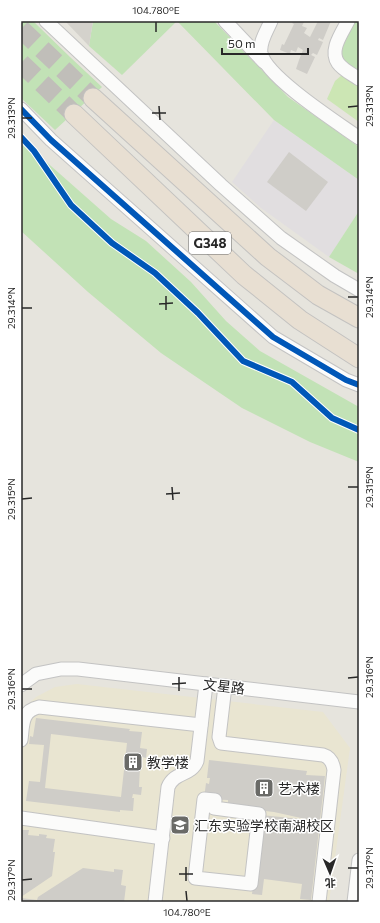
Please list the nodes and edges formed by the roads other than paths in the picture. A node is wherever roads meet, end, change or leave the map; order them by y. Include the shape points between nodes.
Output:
1 (42, 21) edge
2 (46, 21) edge
3 (225, 21) edge
4 (348, 21) edge
5 (269, 25) edge
6 (56, 31) junction
7 (235, 31) junction
8 (267, 64) junction
9 (359, 79) edge
10 (93, 98) tunnel mouth
11 (21, 109) edge
12 (74, 114) tunnel mouth
13 (359, 138) edge
14 (359, 290) edge
15 (359, 318) edge
16 (359, 358) edge
17 (359, 385) edge
18 (206, 684) junction
19 (21, 685) edge
20 (225, 686) junction
21 (359, 702) edge
22 (201, 725) junction
23 (21, 740) edge
24 (204, 799) joint
25 (21, 818) edge
26 (163, 838) junction
27 (359, 860) edge
28 (155, 902) edge
29 (319, 902) edge
30 (354, 902) edge

1 - 6 street
2 - 6 street
3 - 7 street
4 - 9 street via 336,46 335,56 340,65
5 - 7 street via 261,34 253,36
5 - 8 street via 261,49
6 - 14 street via 215,180 281,238
7 - 8 street
8 - 13 street via 291,89
10 - 15 highway, G348 via 268,257 318,295
11 - 17 street via 52,140 273,337
12 - 16 highway, G348 via 244,275 300,320
18 - 19 street, 文星路 via 61,669 36,674
18 - 20 street, 文星路
18 - 22 street
20 - 21 street, 文星路
20 - 29 street via 219,738 221,743 323,755 333,764
22 - 23 street via 39,707 31,709 26,714
22 - 26 street via 195,766 173,779 168,787
24 - 24 street via 195,878 251,884 259,814 214,808 215,800
25 - 26 street
26 - 28 street
27 - 30 street

